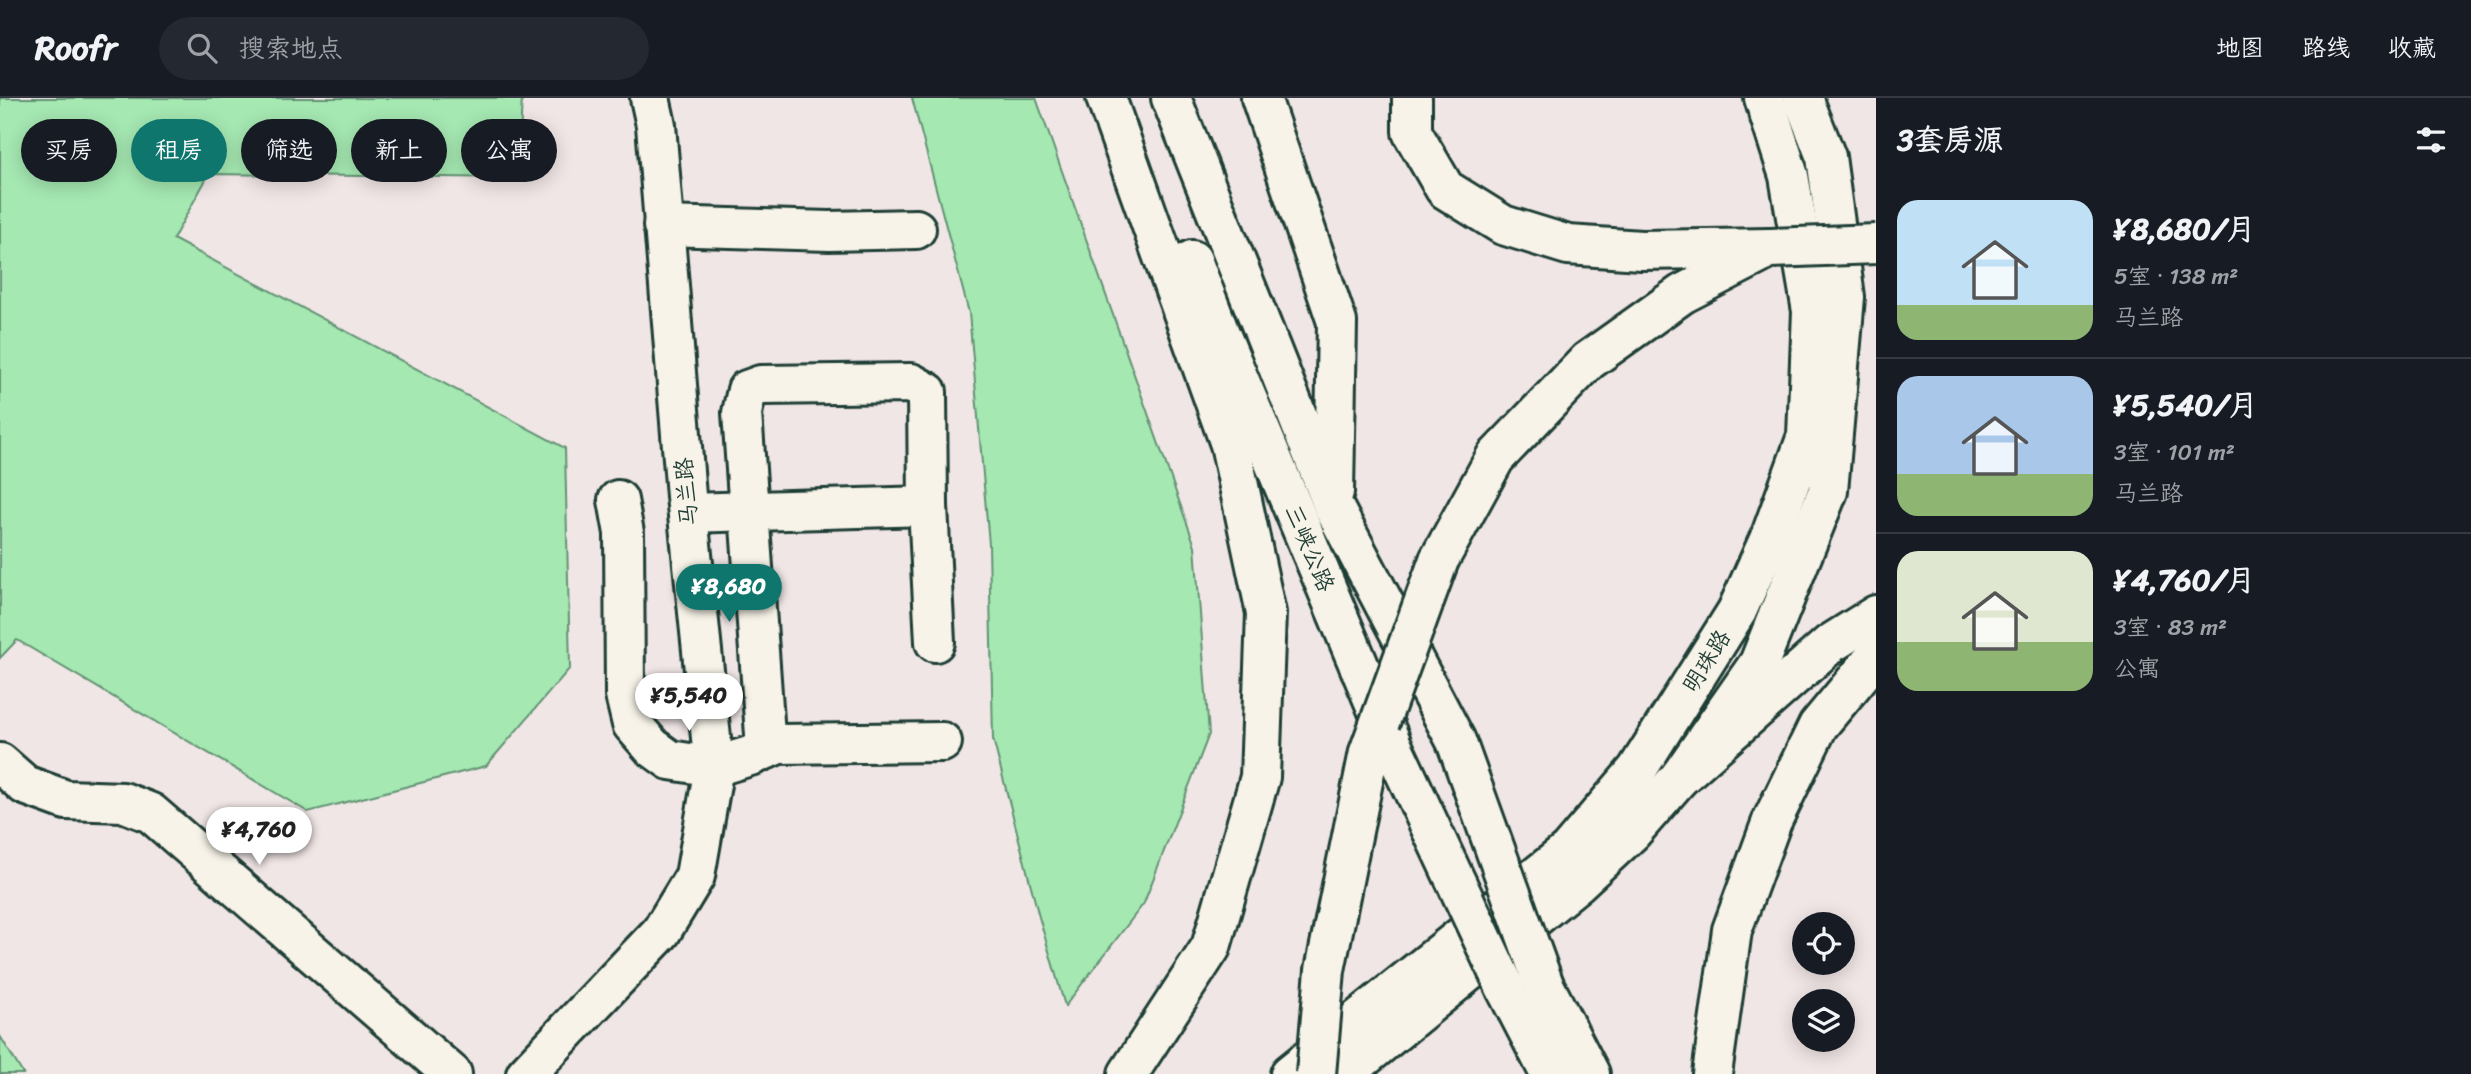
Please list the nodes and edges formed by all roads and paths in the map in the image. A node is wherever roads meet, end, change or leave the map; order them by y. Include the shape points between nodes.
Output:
1 (650, 98) edge
2 (1106, 98) edge
3 (1131, 98) edge
4 (1171, 98) edge
5 (1261, 98) edge
6 (1412, 98) edge
7 (1764, 98) edge
8 (1803, 98) edge
9 (663, 226) junction
10 (916, 229) dead end
11 (1876, 244) edge
12 (1771, 248) junction
13 (618, 500) dead end
14 (928, 506) junction
15 (1334, 508) junction
16 (750, 511) junction
17 (688, 513) junction
18 (1876, 615) edge
19 (935, 642) dead end
20 (1876, 656) edge
21 (942, 742) dead end
22 (766, 749) junction
23 (0, 763) edge
24 (714, 766) junction
25 (1679, 778) junction
26 (1507, 991) junction
27 (452, 1074) edge
28 (526, 1074) edge
29 (1128, 1074) edge
30 (1290, 1074) edge
31 (1316, 1074) edge
32 (1344, 1074) edge
33 (1528, 1074) edge
34 (1550, 1074) edge
35 (1590, 1074) edge
36 (1712, 1074) edge

1 - 9 main road, 马兰路
2 - 29 main road via 1230,444 1266,613 1260,777 1211,947
3 - 26 main road, 三峡公路, bridge via 1219,331 1393,747
4 - 15 main road, 三峡公路
5 - 15 main road via 1337,322
6 - 12 main road via 1412,132 1445,189 1503,225 1567,245 1641,250
7 - 30 main road, 明珠路 via 1789,176 1812,311 1807,436 1737,611 1637,770 1567,851
8 - 25 main road via 1826,157 1845,297 1828,491 1759,663
9 - 10 main road
9 - 17 main road, 马兰路
11 - 12 main road, bridge
12 - 31 main road, bridge via 1682,294 1588,361 1495,458 1439,560 1369,752 1325,970
13 - 24 main road via 624,533 625,695 632,724 670,760
14 - 16 main road
14 - 16 main road via 927,392 911,383 761,385 747,390 742,413
14 - 19 main road
15 - 35 main road, 三峡公路, bridge via 1456,741 1544,985
16 - 17 main road
16 - 22 main road
17 - 24 main road, 马兰路
18 - 25 main road via 1830,644
20 - 36 main road via 1818,726 1772,821 1732,930
21 - 22 main road via 778,744
22 - 24 main road
23 - 27 main road via 25,785 66,800 123,802 151,813
24 - 28 main road, 马兰路 via 695,876 661,932
25 - 32 main road via 1632,832 1577,883
26 - 33 main road via 1518,1050
26 - 34 main road

